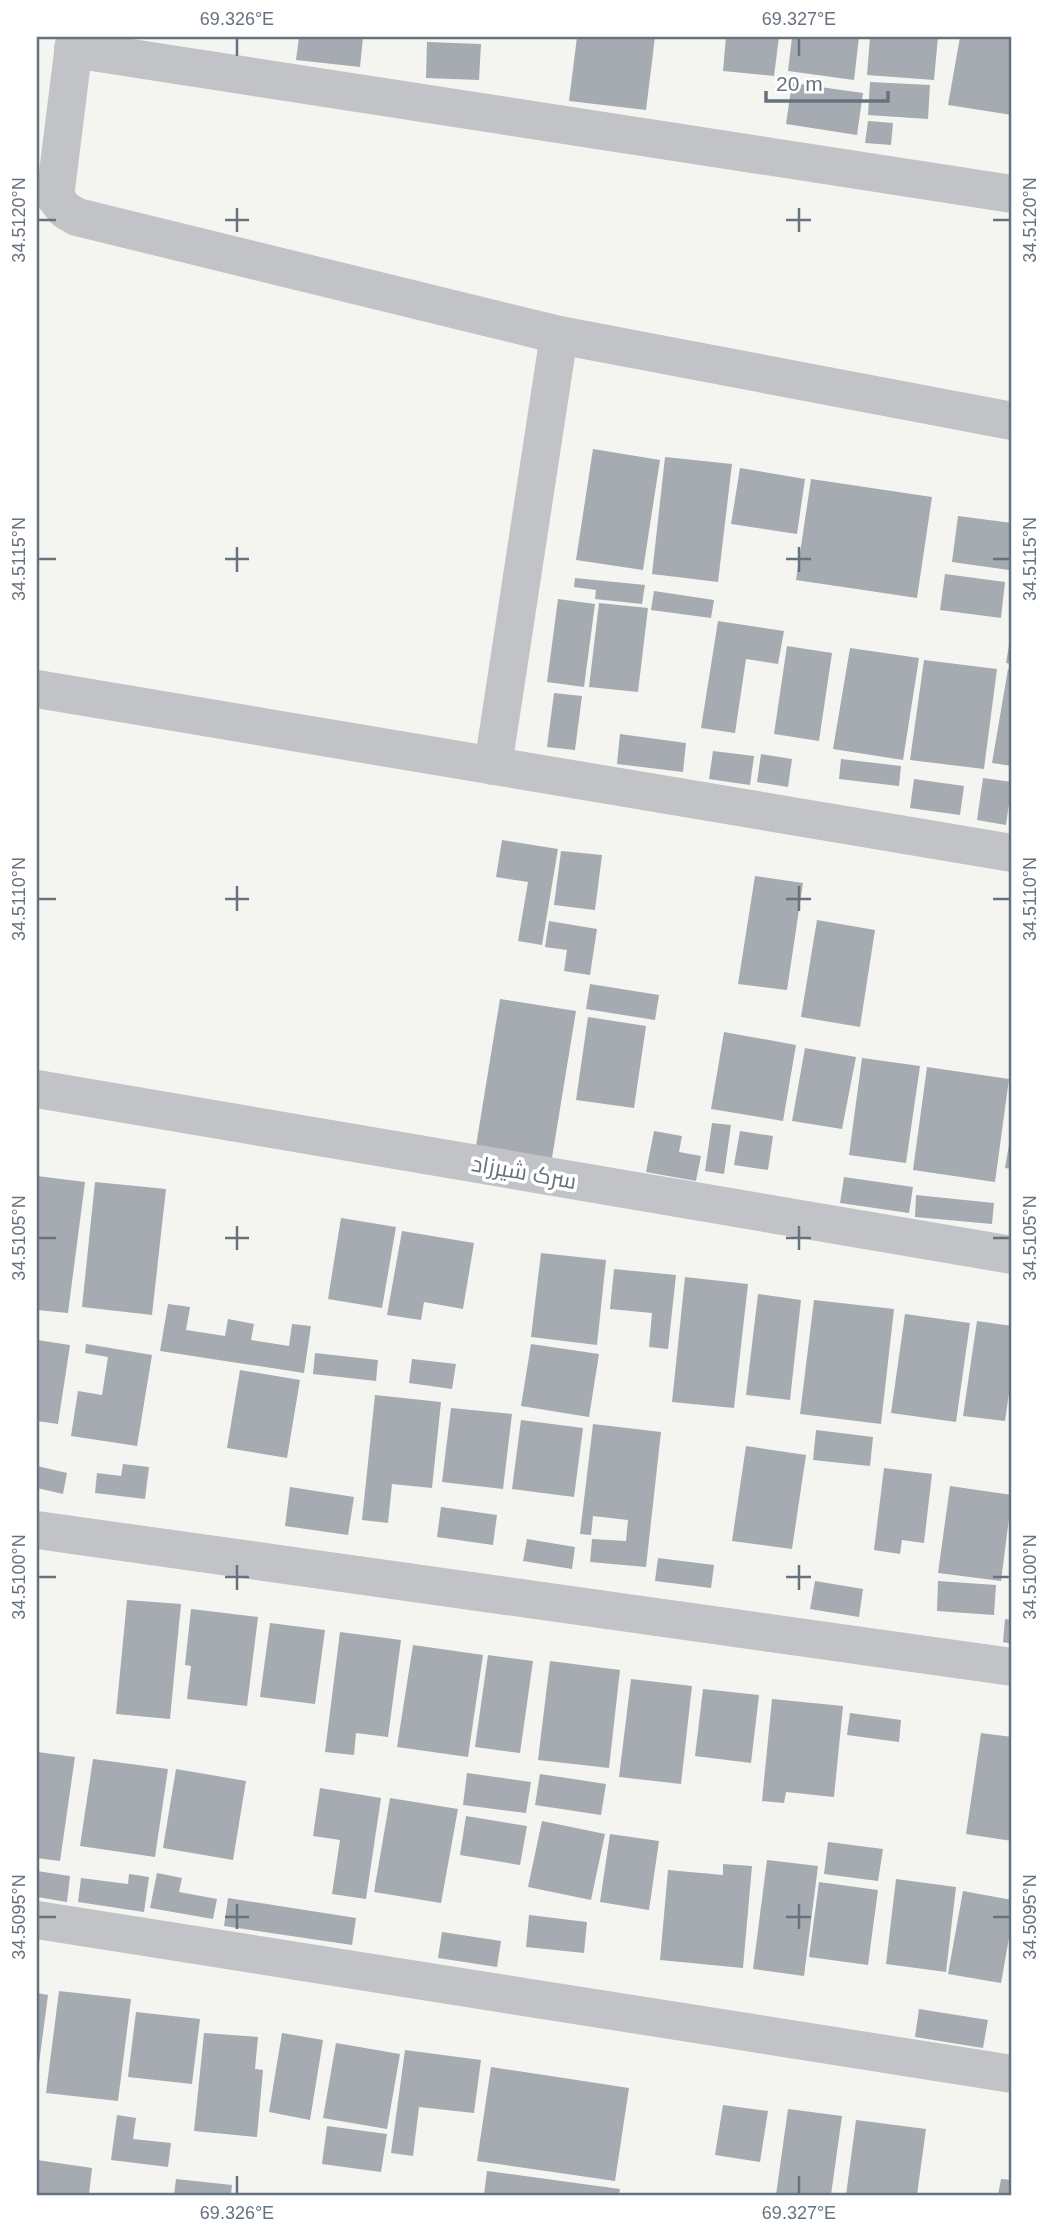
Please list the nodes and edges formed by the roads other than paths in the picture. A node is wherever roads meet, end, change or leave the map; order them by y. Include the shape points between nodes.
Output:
1 (74, 43) edge
2 (1012, 194) edge
3 (559, 335) junction
4 (1012, 421) edge
5 (37, 689) edge
6 (494, 766) junction
7 (1012, 853) edge
8 (37, 1089) edge
9 (1012, 1255) edge
10 (37, 1530) edge
11 (1012, 1667) edge
12 (37, 1920) edge
13 (1012, 2074) edge

1 - 2 street
1 - 3 street via 55,197 65,210 77,217
3 - 4 street
3 - 6 street
5 - 6 street
6 - 7 street
8 - 9 street, سرک شیرزاد
10 - 11 street
12 - 13 street

